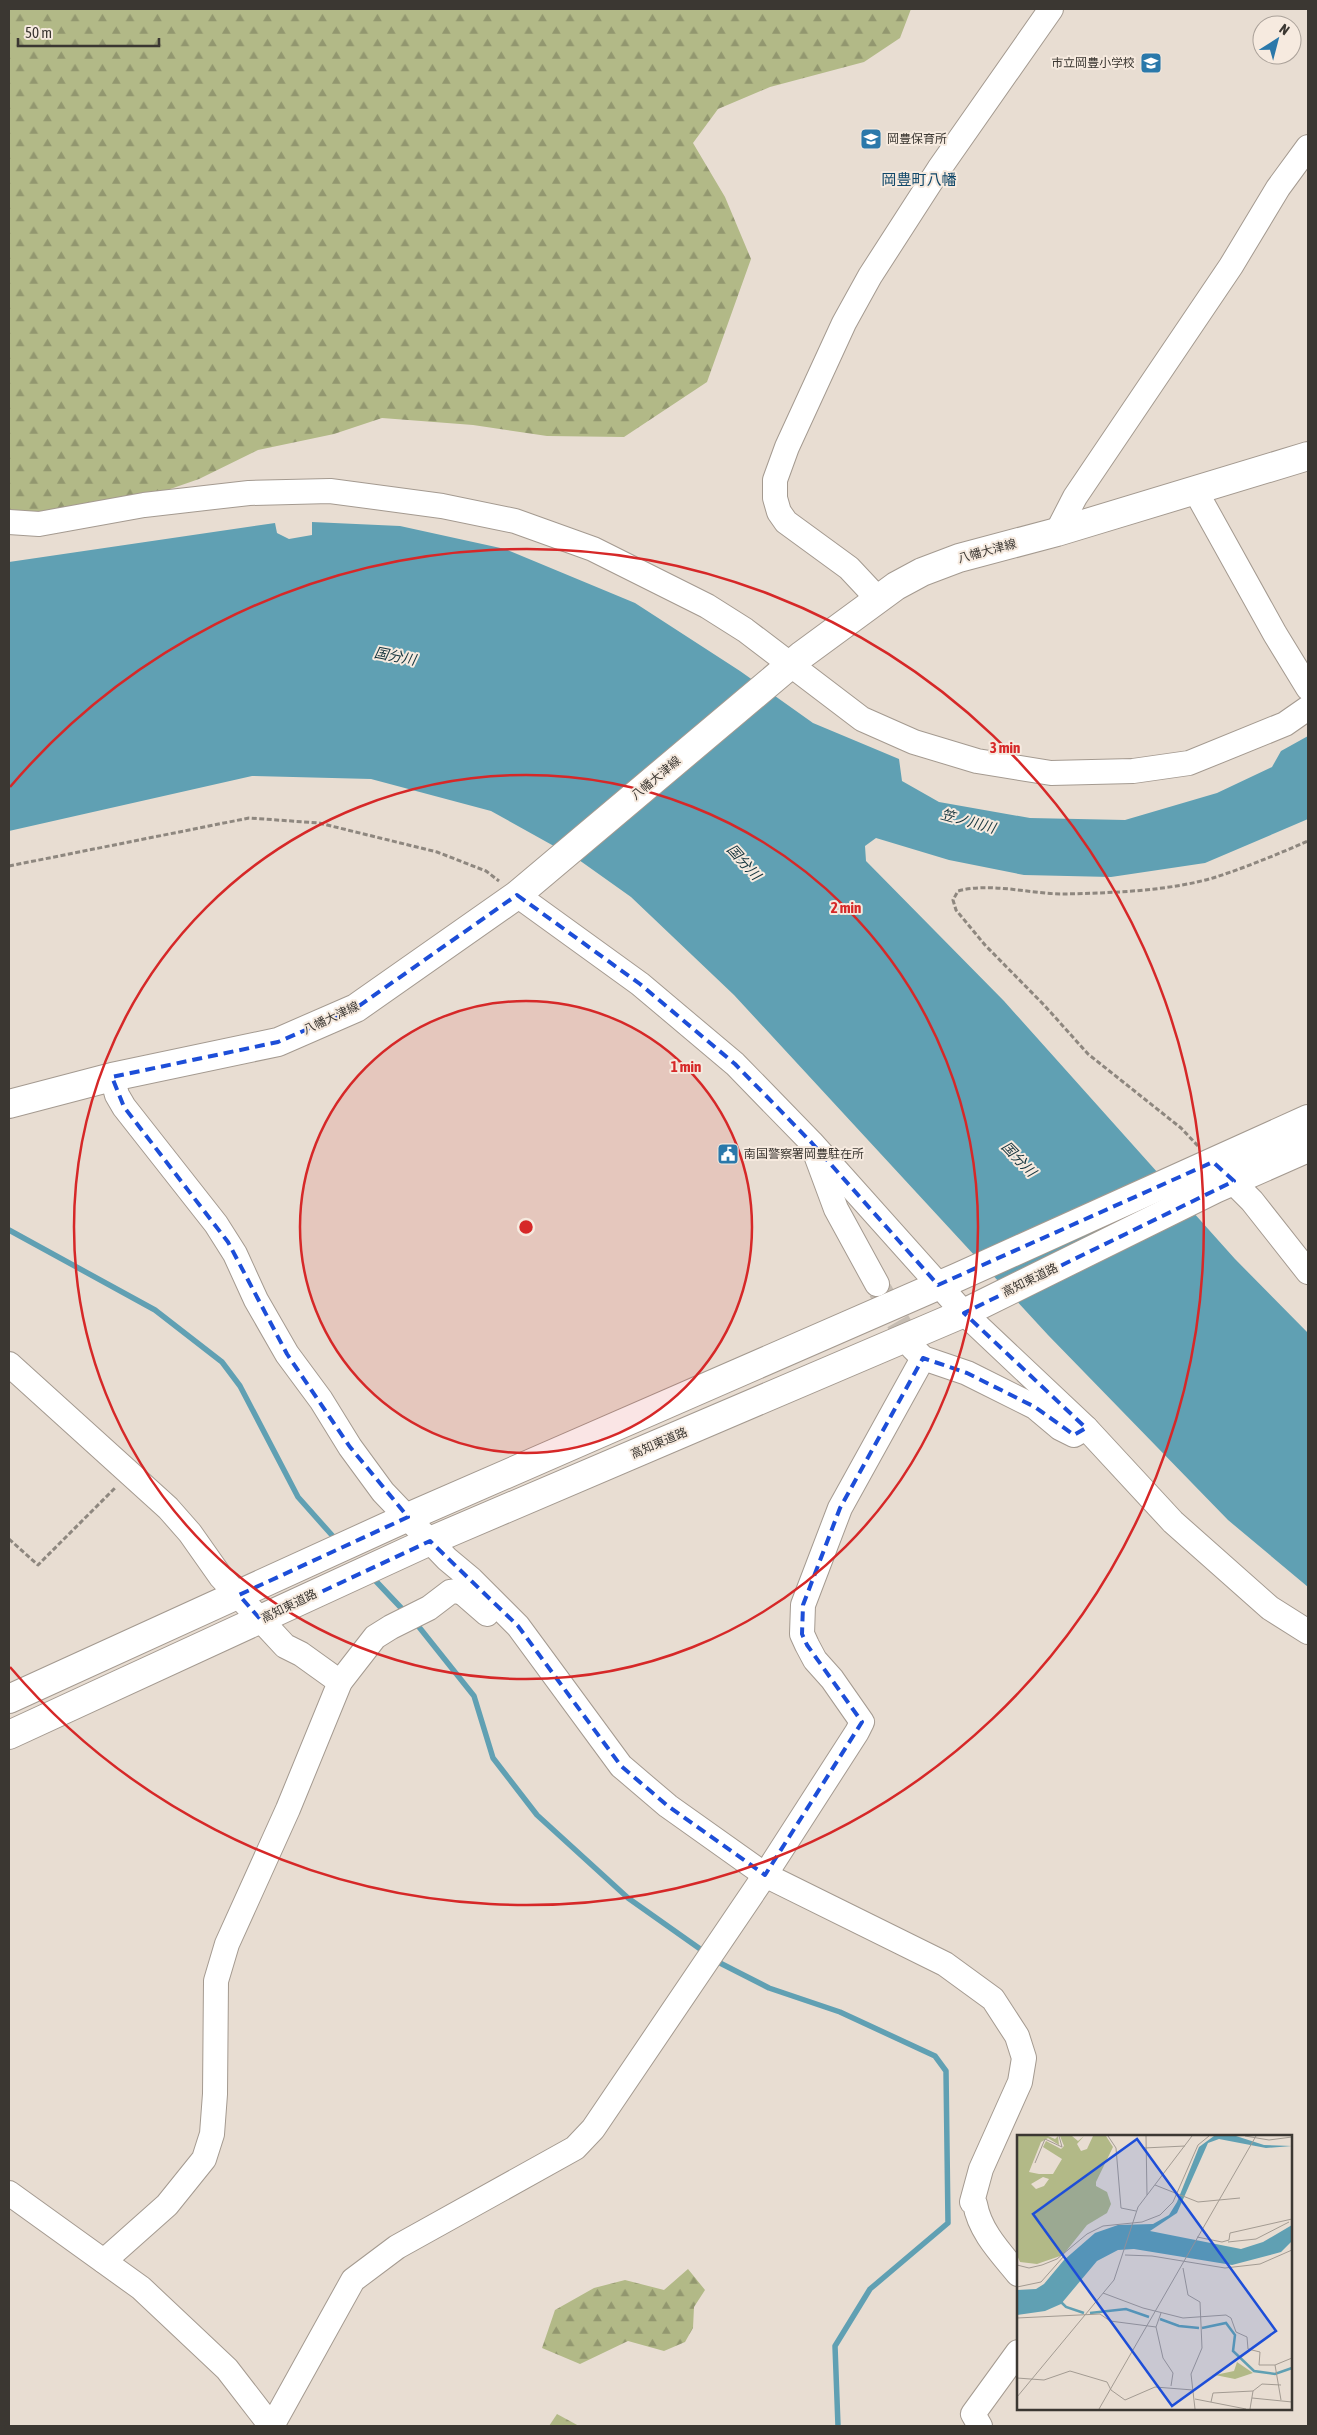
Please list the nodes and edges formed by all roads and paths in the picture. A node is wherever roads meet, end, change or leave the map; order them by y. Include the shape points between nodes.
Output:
1 (1051, 9) edge
2 (1308, 147) edge
3 (1308, 456) edge
4 (1195, 490) junction
5 (9, 522) edge
6 (39, 524) junction
7 (9, 531) edge
8 (1057, 532) junction
9 (878, 599) junction
10 (789, 666) junction
11 (1308, 688) edge
12 (1308, 708) edge
13 (1308, 841) edge
14 (9, 866) edge
15 (522, 891) junction
16 (112, 1077) junction
17 (9, 1104) edge
18 (1308, 1119) edge
19 (811, 1142) junction
20 (1308, 1148) edge
21 (1215, 1175) junction
22 (1308, 1272) edge
23 (948, 1281) junction
24 (877, 1284) tunnel mouth
25 (973, 1308) junction
26 (9, 1364) edge
27 (1086, 1428) junction
28 (130, 1474) junction
29 (408, 1517) junction
30 (9, 1539) edge
31 (430, 1541) junction
32 (239, 1595) junction
33 (261, 1620) junction
34 (518, 1626) junction
35 (1308, 1632) edge
36 (340, 1682) junction
37 (9, 1699) edge
38 (9, 1735) edge
39 (765, 1875) junction
40 (9, 2193) edge
41 (104, 2261) junction
42 (1017, 2273) edge
43 (1017, 2353) edge
44 (272, 2426) edge
45 (980, 2426) edge

1 - 9 street via 939,169 870,276 840,332 775,480 775,498 786,522 849,568
2 - 8 street via 1075,497
3 - 4 main road, 八幡大津線
4 - 8 main road, 八幡大津線
4 - 11 street
5 - 6 street
6 - 7 street
6 - 10 street via 144,505 249,493 330,491 442,506 515,521 593,548 707,606 745,630
8 - 9 main road, 八幡大津線 via 959,558 922,572
9 - 10 main road, 八幡大津線
10 - 12 street via 862,719 914,742 977,761 1051,773 1133,771 1189,763 1243,743 1284,724
10 - 15 main road, 八幡大津線
13 - 21 path via 1214,878 1158,888 1112,893 1044,894 975,886 958,890 953,900 956,910 985,945 1088,1054 1181,1128
14 - 15 path via 249,818 319,822 436,852 486,871
15 - 16 main road, 八幡大津線 via 356,1008 278,1042
15 - 19 street via 735,1064
16 - 17 main road, 八幡大津線
16 - 29 street via 124,1106 228,1242 287,1354 350,1447 384,1492
18 - 21 main road, 高知東道路
19 - 23 street
19 - 24 street via 836,1209
20 - 21 main road, 高知東道路
21 - 22 street
21 - 23 main road, 高知東道路
21 - 25 main road, 高知東道路
23 - 25 street
23 - 29 main road, 高知東道路
25 - 27 street
25 - 31 main road, 高知東道路
26 - 28 street
27 - 35 street via 1173,1522 1270,1608
27 - 39 street via 1074,1435 1035,1407 918,1353 840,1508 803,1605 804,1640 815,1660 862,1722
28 - 30 path via 38,1565
28 - 32 street via 174,1514 221,1577
29 - 31 street
29 - 32 main road, 高知東道路
31 - 33 main road, 高知東道路
31 - 34 street
32 - 33 street
32 - 37 main road, 高知東道路
33 - 36 street via 285,1646 302,1654
33 - 38 main road, 高知東道路
34 - 36 street via 497,1622 464,1594 450,1592 429,1608 375,1637
34 - 39 street via 621,1766 668,1806
36 - 41 street via 288,1809 227,1944 216,1981 215,2094 212,2134 204,2159 167,2205
39 - 42 street via 945,1964 993,1999 1017,2036 1024,2058 1020,2082 981,2169 972,2202 993,2243
39 - 44 street via 594,2129 575,2148 397,2248 353,2280
40 - 41 street
41 - 44 street via 141,2288 227,2369
43 - 45 street via 973,2414

